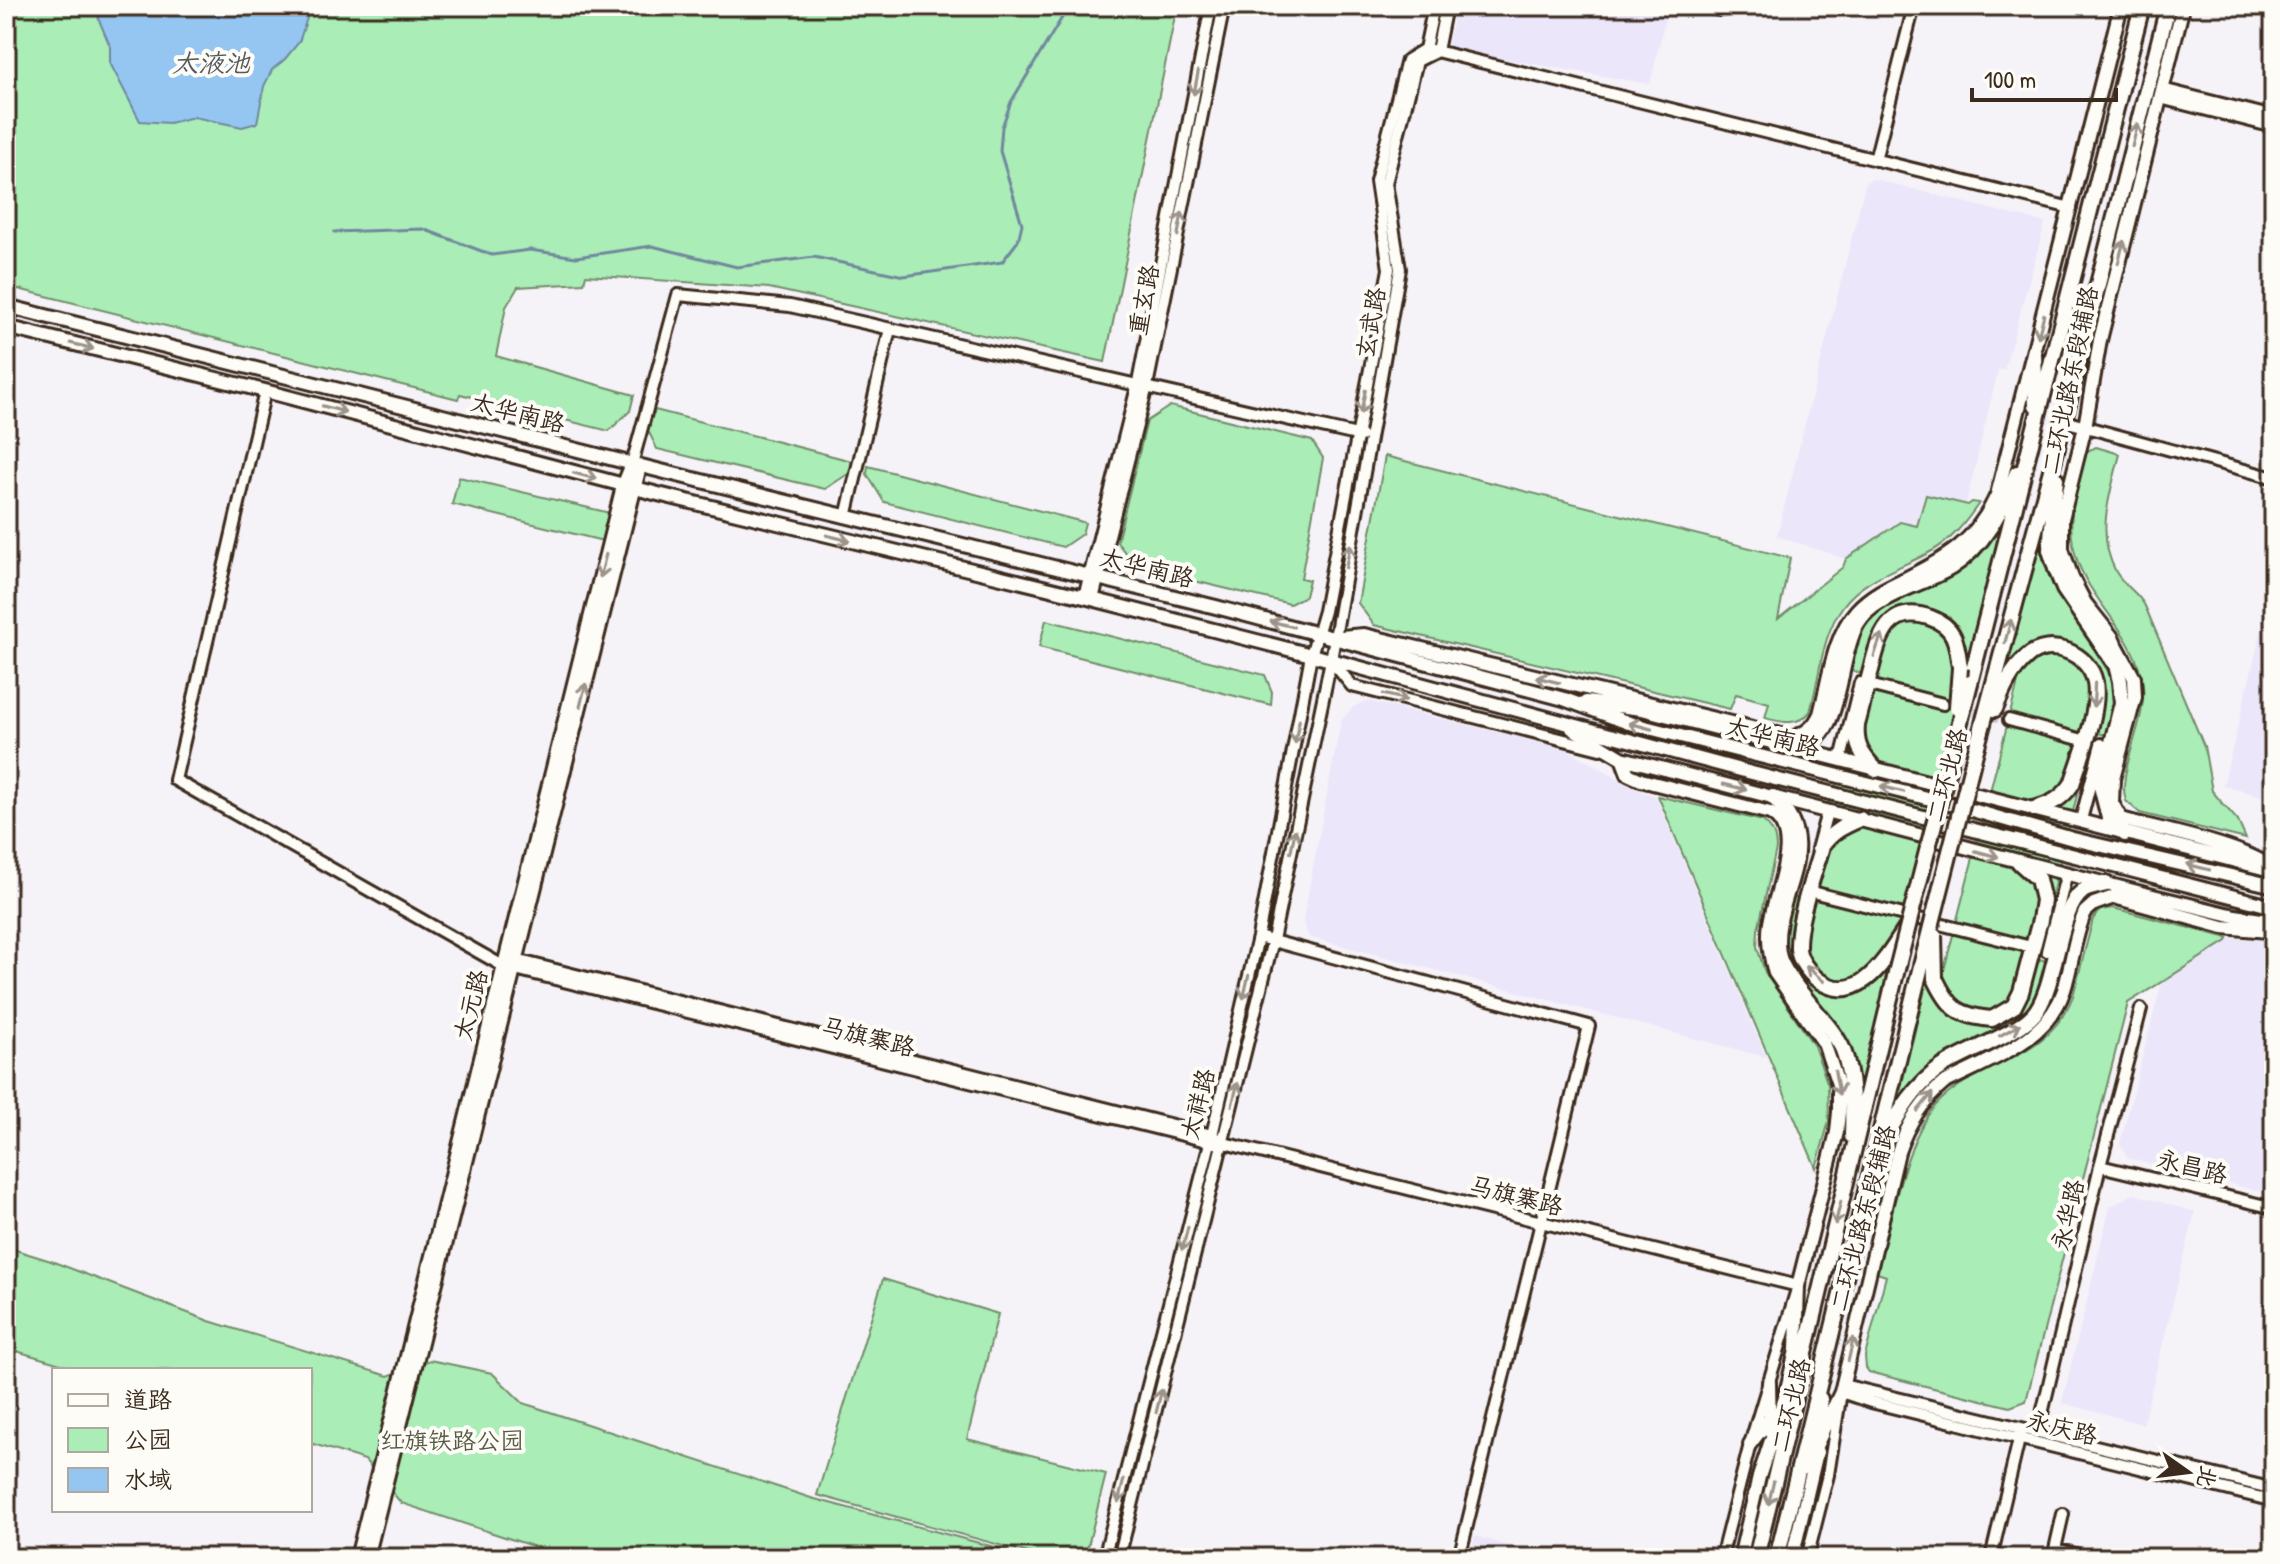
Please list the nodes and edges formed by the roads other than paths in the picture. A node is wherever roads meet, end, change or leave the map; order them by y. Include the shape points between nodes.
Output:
1 (1211, 6) edge
2 (1224, 6) edge
3 (1434, 6) edge
4 (1446, 6) edge
5 (1698, 6) edge
6 (1745, 6) edge
7 (1914, 6) edge
8 (2121, 6) edge
9 (2142, 6) edge
10 (2168, 6) edge
11 (2183, 6) edge
12 (1431, 50) junction
13 (2161, 93) junction
14 (2274, 117) edge
15 (2274, 127) edge
16 (1875, 160) junction
17 (2071, 208) junction
18 (6, 306) edge
19 (6, 327) edge
20 (890, 329) junction
21 (2034, 354) junction
22 (1143, 384) junction
23 (265, 391) junction
24 (2036, 423) junction
25 (2062, 427) junction
26 (2085, 427) junction
27 (1357, 435) junction
28 (1371, 438) junction
29 (2032, 440) junction
30 (636, 465) junction
31 (2274, 478) edge
32 (629, 487) junction
33 (846, 517) junction
34 (1093, 577) junction
35 (1088, 598) junction
36 (1319, 634) junction
37 (1333, 637) junction
38 (1311, 655) junction
39 (1331, 660) junction
40 (1846, 679) dead end
41 (1873, 686) dead end
42 (1564, 699) junction
43 (1943, 704) dead end
44 (2009, 720) tunnel mouth
45 (1559, 721) junction
46 (2079, 739) dead end
47 (2099, 744) dead end
48 (1775, 745) junction
49 (1616, 754) junction
50 (1842, 755) tunnel mouth
51 (1952, 757) junction
52 (1973, 761) junction
53 (1876, 770) junction
54 (1773, 797) junction
55 (2034, 809) junction
56 (1826, 816) tunnel mouth
57 (2082, 816) tunnel mouth
58 (1860, 819) junction
59 (2125, 834) junction
60 (2020, 863) junction
61 (2274, 870) edge
62 (2065, 880) tunnel mouth
63 (2106, 884) junction
64 (2274, 886) edge
65 (2274, 907) edge
66 (1933, 915) junction
67 (2274, 922) edge
68 (1910, 924) junction
69 (2274, 928) edge
70 (1258, 937) junction
71 (1273, 940) junction
72 (2027, 946) dead end
73 (2046, 951) dead end
74 (510, 963) junction
75 (2141, 1009) dead end
76 (1210, 1139) junction
77 (1224, 1143) junction
78 (1875, 1155) junction
79 (1852, 1161) junction
80 (2100, 1166) junction
81 (2274, 1208) edge
82 (1540, 1223) junction
83 (1798, 1286) junction
84 (1796, 1350) junction
85 (1799, 1375) junction
86 (1820, 1379) junction
87 (1769, 1382) junction
88 (1842, 1388) junction
89 (1785, 1398) junction
90 (1769, 1418) junction
91 (2038, 1431) junction
92 (1821, 1433) junction
93 (2020, 1433) junction
94 (1750, 1444) junction
95 (1770, 1444) junction
96 (2274, 1489) edge
97 (1793, 1493) junction
98 (2274, 1501) edge
99 (2063, 1514) dead end
100 (2054, 1553) edge
101 (357, 1558) edge
102 (367, 1558) edge
103 (1104, 1558) edge
104 (1119, 1558) edge
105 (1459, 1558) edge
106 (1721, 1558) edge
107 (1740, 1558) edge
108 (1756, 1558) edge
109 (1777, 1558) edge
110 (1792, 1558) edge
111 (1807, 1558) edge
112 (1991, 1558) edge
113 (2093, 1558) edge

1 -> 22 street, 重玄路
22 -> 2 street, 重玄路
3 - 12 street, 玄武路
4 - 12 street, 玄武路
5 - 6 street
7 - 16 street
8 - 17 main road, 二环北路东段辅路
9 - 24 highway, 二环北路
25 -> 10 highway, 二环北路
11 - 13 main road, 二环北路东段辅路
12 - 16 street
12 -> 27 street, 玄武路 via 1407,60 1376,181 1389,269
12 - 28 street, 玄武路 via 1417,61 1386,183 1400,269
13 - 14 street
13 - 15 street
26 -> 13 main road, 二环北路东段辅路 via 2100,340
16 - 17 street
17 -> 21 main road, 二环北路东段辅路
18 - 30 main road, 太华南路
19 -> 23 main road, 太华南路
20 - 22 street
20 - 30 street via 790,306 678,295
20 - 33 street
21 - 24 highway
21 -> 37 main road, 二环北路东段辅路 via 1997,495 1985,519 1953,554 1878,592 1856,611 1840,638 1816,724 1794,738 1364,635
22 - 27 street
22 - 34 street, 重玄路
23 -> 32 main road, 太华南路
23 - 74 street, 马旗寨路 via 175,780
24 - 29 highway, 二环北路
25 - 26 street
52 -> 25 highway, 二环北路
25 - 59 highway via 2050,550 2064,589 2116,665 2122,703 2101,786 2109,818
26 - 31 street
26 - 61 main road, 二环北路东段辅路 via 2062,519 2062,549 2085,603 2112,637 2134,678 2135,697 2119,749 2112,803 2121,819 2260,859
27 - 28 street
27 - 36 street, 玄武路
37 -> 28 street, 玄武路
29 - 48 highway via 1993,525 1971,549 1952,566 1872,607 1858,621 1828,725 1816,737
29 - 51 highway, 二环北路, bridge
30 - 32 main road, 太元路
30 - 33 main road, 太华南路
32 -> 35 main road, 太华南路
32 - 74 main road, 太元路
33 - 34 main road, 太华南路
34 - 35 street, 重玄路
36 -> 34 main road, 太华南路
35 - 38 main road, 太华南路
36 - 37 main road, 太华南路
36 - 38 street, 玄武路
37 - 39 street, 玄武路
37 - 42 main road, 太华南路
38 - 39 main road, 太华南路
38 -> 70 street, 太祥路
39 - 45 main road, 太华南路
39 -> 49 street via 1352,686
71 -> 39 street, 太祥路
40 - 50 street via 1861,683
41 - 43 street
42 - 48 main road via 1642,709
64 -> 42 main road, 太华南路 via 1629,723
44 - 46 street
45 - 49 main road
45 - 65 main road, 太华南路
47 - 57 street
48 - 53 main road
49 -> 54 main road
49 -> 83 main road, 二环北路东段辅路 via 1628,774 1641,780 1779,818 1788,837 1768,939 1771,959 1775,973 1824,1043 1839,1087 1837,1132
53 -> 51 highway, bridge via 1861,754 1857,725 1879,637 1891,621 1904,615 1948,626 1957,639 1960,668
51 - 68 highway, 二环北路, bridge
52 -> 55 highway via 2008,679 2029,654 2066,649 2082,659 2095,683 2094,701 2072,784 2052,804
52 - 66 highway, 二环北路, bridge
53 - 55 main road
54 - 58 main road
54 - 79 highway via 1796,829 1798,853 1777,935 1779,960 1843,1049 1851,1087
55 - 59 main road
56 - 72 street via 1806,891
58 -> 60 main road
68 -> 58 highway, bridge via 1866,982 1835,986 1806,968 1798,951 1822,846 1841,827
59 - 61 main road
60 - 63 main road
60 - 66 highway, bridge via 2038,879 2043,900 2014,1006 1992,1019 1952,1007 1935,978
62 - 73 street
63 - 67 main road
78 -> 63 highway via 1903,1106 1924,1082 2036,1013 2073,901 2085,890
66 - 78 highway, 二环北路, bridge
68 - 79 highway, 二环北路, bridge
88 -> 69 main road, 二环北路东段辅路 via 1898,1152 1910,1122 1944,1083 2042,1027 2058,1004 2085,912 2114,897 2223,927
70 - 71 street
70 -> 76 street, 太祥路
77 -> 71 street, 太祥路
71 - 82 street via 1589,1026
74 - 76 street, 马旗寨路
74 - 101 main road, 太元路
74 - 102 main road, 太元路
75 - 80 street, 永华路
76 - 77 street, 马旗寨路
76 -> 103 street, 太祥路
77 - 82 street, 马旗寨路
104 -> 77 street, 太祥路
78 - 86 highway, 二环北路
79 -> 85 highway, 二环北路
80 - 81 street, 永昌路
80 - 91 street, 永华路
82 - 83 street, 马旗寨路
82 - 105 street
83 - 84 main road, 二环北路东段辅路
83 - 87 street
84 - 85 highway
84 - 89 main road, 二环北路东段辅路
85 - 89 highway
85 -> 108 highway, 二环北路
86 - 92 highway
86 - 97 highway, 二环北路
87 - 90 main road
87 - 94 street
88 - 92 main road, 二环北路东段辅路
88 - 93 street, 永庆路 via 1871,1402
88 - 111 street
89 - 90 main road
89 - 95 main road, 二环北路东段辅路
90 - 94 main road
90 - 95 main road
91 - 93 street, 永庆路
91 - 96 street, 永庆路
92 - 97 highway
92 - 110 main road, 二环北路东段辅路
93 - 98 street, 永庆路
93 - 112 street
94 - 106 street
95 - 107 main road, 二环北路东段辅路
97 - 109 highway, 二环北路
99 - 100 street
100 - 113 street

